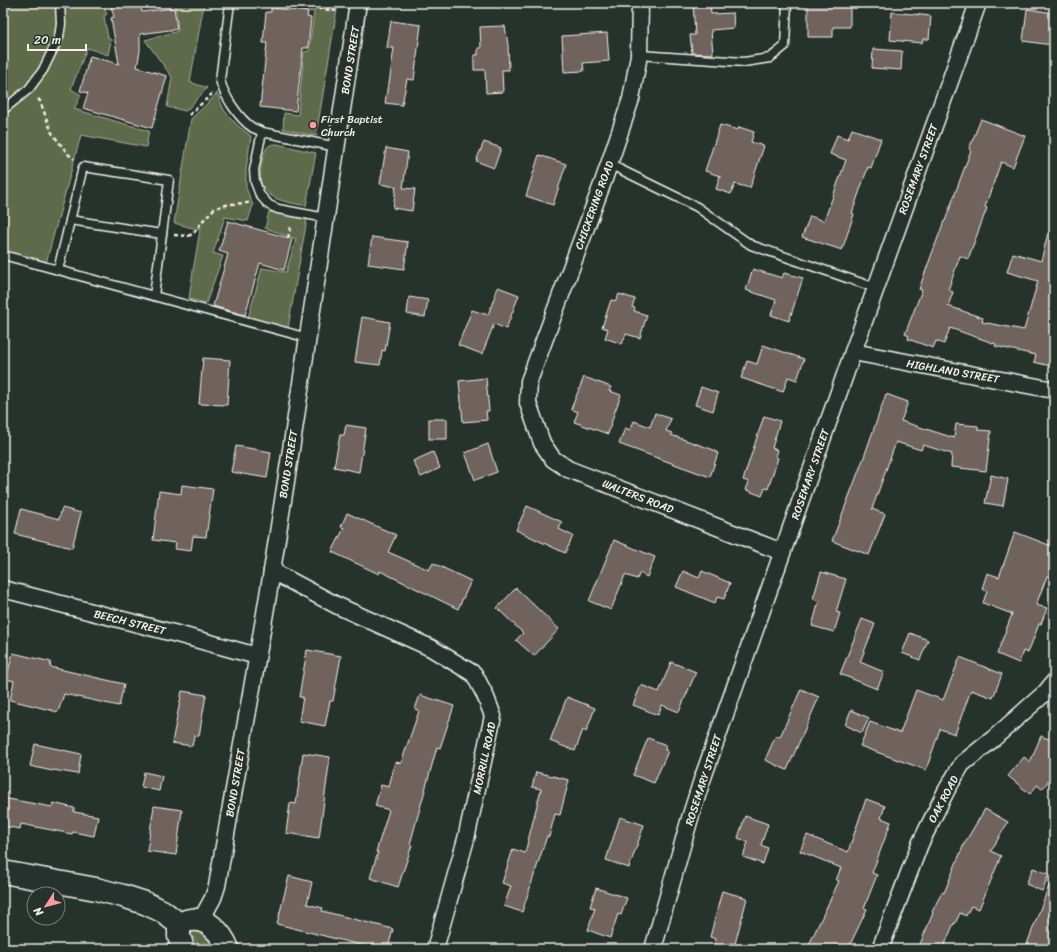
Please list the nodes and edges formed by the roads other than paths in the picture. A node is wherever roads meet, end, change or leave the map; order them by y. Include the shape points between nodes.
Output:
1 (60, 3) edge
2 (230, 3) edge
3 (358, 3) edge
4 (640, 3) edge
5 (787, 3) edge
6 (978, 3) edge
7 (639, 55) junction
8 (3, 110) edge
9 (262, 132) junction
10 (337, 148) junction
11 (610, 164) junction
12 (326, 218) junction
13 (70, 220) junction
14 (162, 234) junction
15 (3, 255) edge
16 (58, 270) junction
17 (876, 288) junction
18 (154, 296) junction
19 (308, 338) junction
20 (853, 352) junction
21 (1054, 390) edge
22 (528, 403) joint
23 (782, 552) junction
24 (272, 571) junction
25 (3, 589) edge
26 (257, 656) junction
27 (1054, 682) edge
28 (3, 872) edge
29 (201, 920) junction
30 (180, 924) junction
31 (183, 949) edge
32 (228, 949) edge
33 (435, 949) edge
34 (652, 949) edge
35 (880, 949) edge

1 - 8 lane via 59,37 43,70 29,89
2 - 9 lane via 220,83 240,116
3 - 10 street, BOND STREET
4 - 7 street, CHICKERING ROAD
5 - 7 lane via 786,46 770,58 744,62
6 - 17 street, ROSEMARY STREET
7 - 11 street, CHICKERING ROAD via 631,99
9 - 10 lane
9 - 12 lane via 254,170 255,182 261,197 278,209
10 - 12 street, BOND STREET
11 - 17 lane via 697,207 751,245
11 - 22 street, CHICKERING ROAD via 529,381
12 - 19 street, BOND STREET
13 - 14 lane
13 - 14 lane via 83,167 169,180
13 - 16 lane
14 - 18 lane
15 - 16 lane
16 - 18 lane
17 - 20 street, ROSEMARY STREET
18 - 19 lane
19 - 24 street, BOND STREET
20 - 21 street, HIGHLAND STREET
20 - 23 street, ROSEMARY STREET
22 - 23 street, WALTERS ROAD via 542,443 553,459 568,468
23 - 34 street, ROSEMARY STREET via 701,783
24 - 26 street, BOND STREET
24 - 33 street, MORRILL ROAD via 336,605 431,648 474,674 485,695 493,716 466,839
25 - 26 street, BEECH STREET
26 - 29 street, BOND STREET via 217,886
27 - 35 street, OAK ROAD via 1046,692 962,764 920,844
28 - 30 main road via 123,896 162,911
29 - 30 main road via 190,920
29 - 32 main road via 219,933
30 - 31 main road via 179,936

